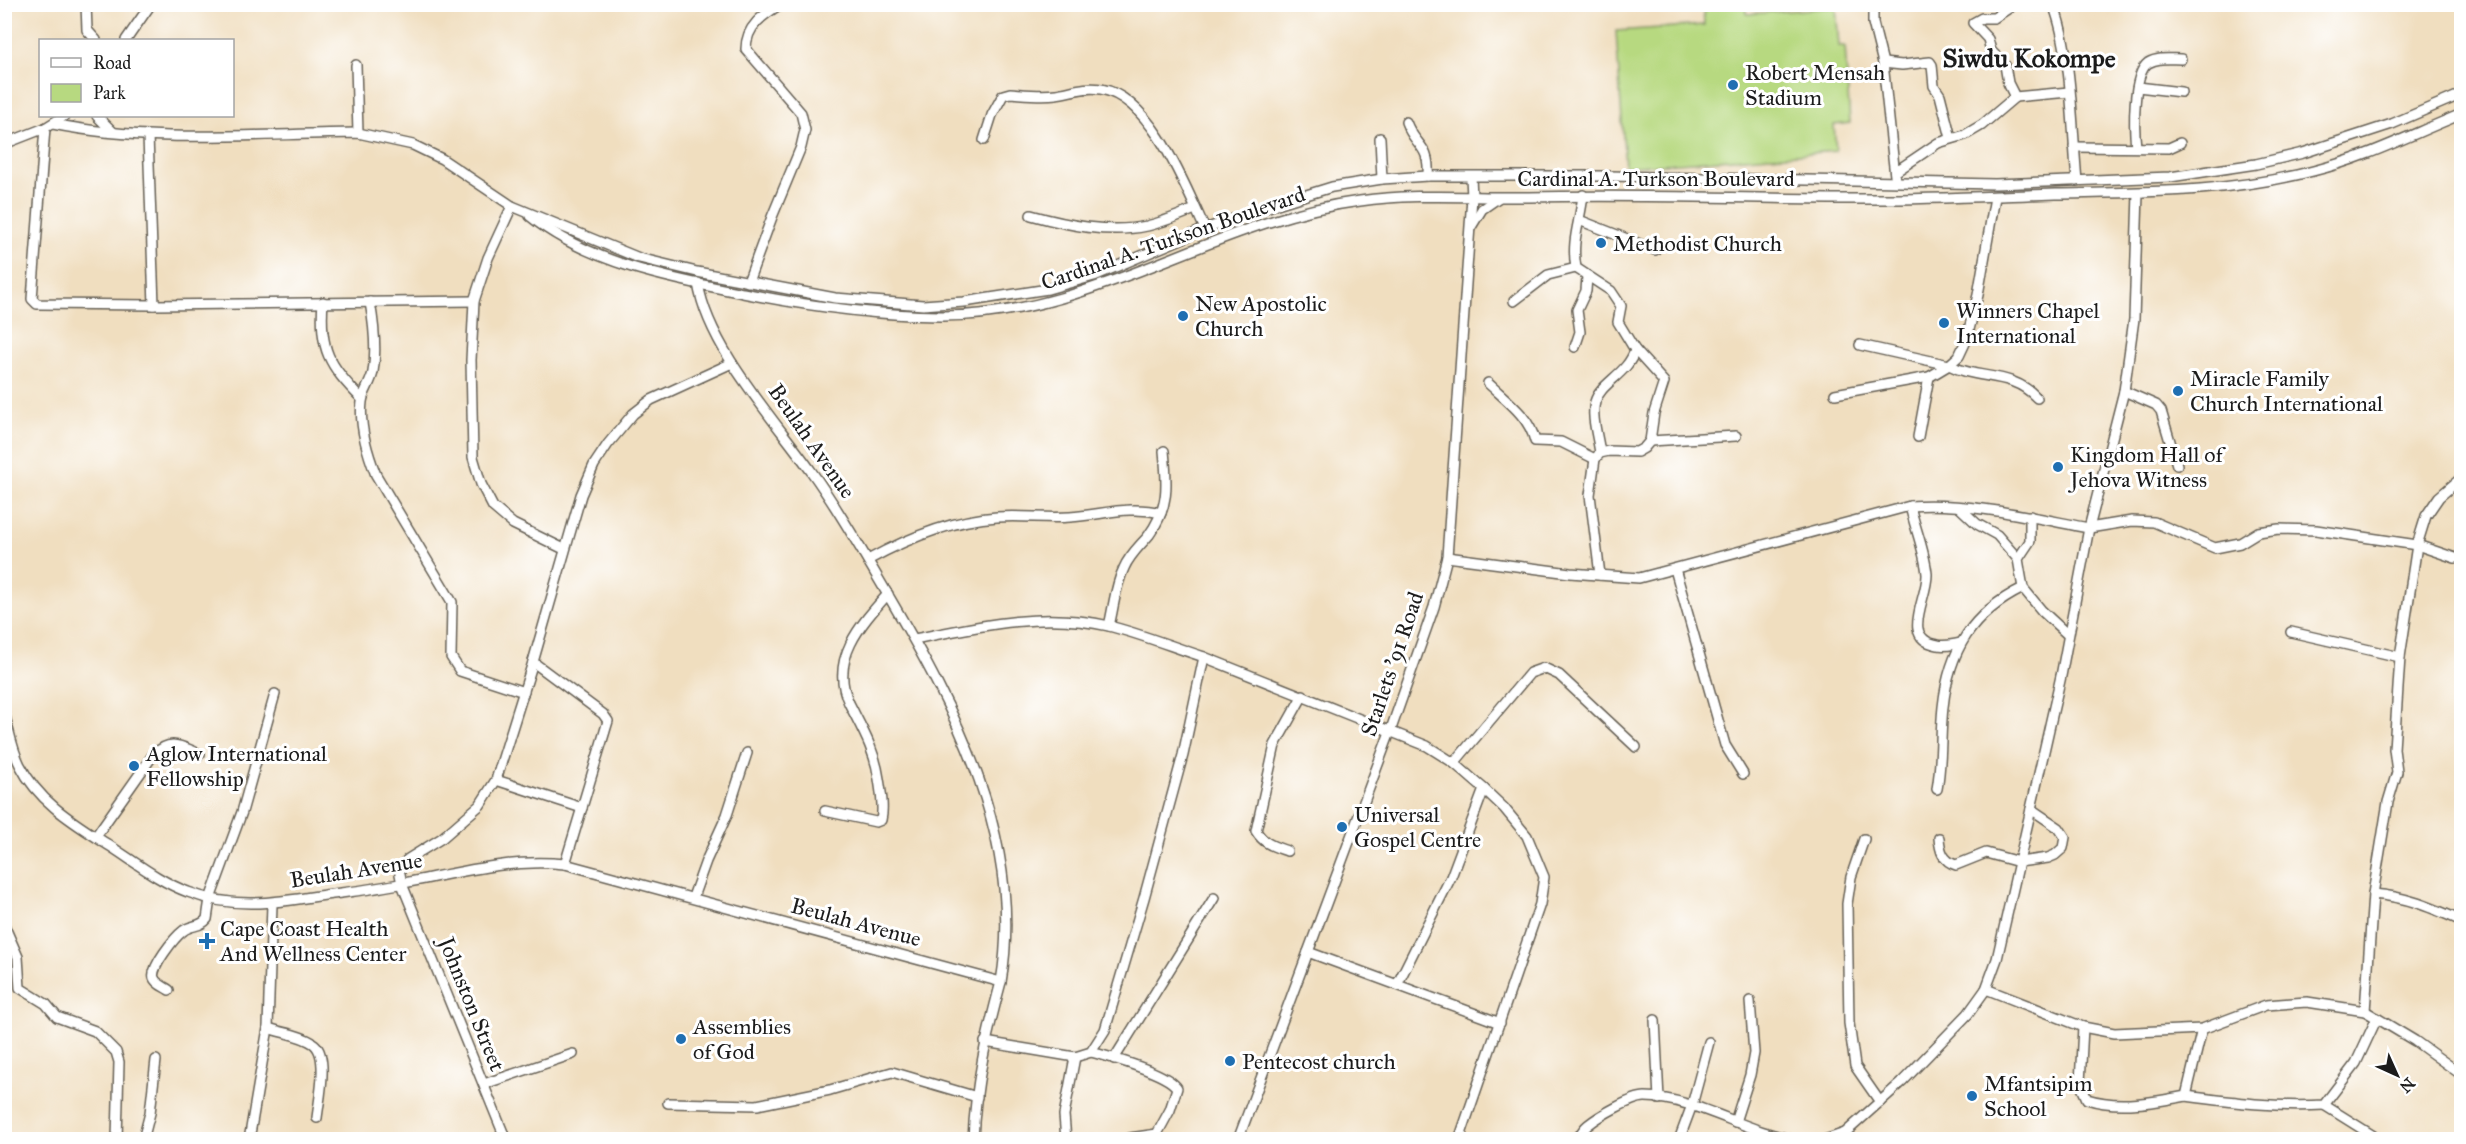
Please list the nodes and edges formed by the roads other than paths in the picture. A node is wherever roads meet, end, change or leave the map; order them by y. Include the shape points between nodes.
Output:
1 (86, 4) edge
2 (151, 4) edge
3 (781, 4) edge
4 (1873, 4) edge
5 (2015, 4) edge
6 (2053, 4) edge
7 (95, 39) edge
8 (127, 39) edge
9 (2181, 59) dead end
10 (1883, 63) junction
11 (356, 65) dead end
12 (2138, 87) junction
13 (2069, 92) junction
14 (2181, 92) dead end
15 (2462, 94) edge
16 (2015, 97) junction
17 (2445, 101) junction
18 (2462, 114) edge
19 (62, 117) edge
20 (96, 117) edge
21 (98, 117) edge
22 (2451, 118) junction
23 (1406, 122) dead end
24 (49, 126) junction
25 (89, 131) junction
26 (113, 132) junction
27 (358, 133) junction
28 (148, 136) junction
29 (1380, 138) dead end
30 (1951, 138) junction
31 (984, 140) dead end
32 (2180, 143) dead end
33 (4, 144) edge
34 (2073, 147) junction
35 (2136, 147) junction
36 (1428, 176) junction
37 (1609, 176) junction
38 (1894, 176) junction
39 (1471, 177) junction
40 (1382, 179) junction
41 (1860, 181) junction
42 (2077, 181) junction
43 (2089, 181) junction
44 (2089, 194) junction
45 (2138, 194) junction
46 (1583, 195) junction
47 (1610, 195) junction
48 (1472, 197) junction
49 (1995, 197) junction
50 (1498, 198) junction
51 (1861, 199) junction
52 (517, 207) junction
53 (1196, 209) junction
54 (1031, 215) dead end
55 (1579, 220) junction
56 (1470, 229) junction
57 (1205, 230) junction
58 (1655, 250) dead end
59 (1576, 268) junction
60 (697, 272) junction
61 (1587, 276) junction
62 (748, 282) junction
63 (698, 285) junction
64 (474, 301) junction
65 (1514, 301) dead end
66 (323, 302) junction
67 (370, 302) junction
68 (154, 305) junction
69 (1860, 345) dead end
70 (1575, 347) dead end
71 (1635, 350) junction
72 (732, 363) junction
73 (1949, 365) junction
74 (1929, 377) junction
75 (1488, 383) dead end
76 (2124, 391) junction
77 (1835, 394) dead end
78 (2037, 398) dead end
79 (362, 399) junction
80 (1736, 436) dead end
81 (1918, 437) dead end
82 (1650, 441) junction
83 (1164, 451) dead end
84 (1597, 456) junction
85 (2177, 465) dead end
86 (2462, 481) edge
87 (1910, 506) junction
88 (1959, 507) junction
89 (1161, 513) junction
90 (2030, 516) junction
91 (2089, 528) junction
92 (2417, 545) junction
93 (564, 549) junction
94 (1447, 557) junction
95 (2462, 558) edge
96 (2018, 559) junction
97 (868, 560) junction
98 (1675, 569) junction
99 (1600, 576) junction
100 (2024, 588) junction
101 (888, 594) junction
102 (1109, 626) junction
103 (2291, 632) dead end
104 (2068, 635) junction
105 (914, 639) junction
106 (1961, 643) junction
107 (1204, 657) junction
108 (2400, 657) junction
109 (533, 662) junction
110 (524, 692) junction
111 (275, 694) dead end
112 (1303, 695) junction
113 (4, 713) edge
114 (1390, 732) junction
115 (1636, 747) dead end
116 (747, 753) dead end
117 (200, 754) dead end
118 (1454, 763) junction
119 (1743, 774) dead end
120 (496, 780) junction
121 (1484, 789) junction
122 (1937, 789) dead end
123 (582, 808) junction
124 (2031, 809) junction
125 (825, 811) dead end
126 (96, 836) junction
127 (1939, 838) dead end
128 (1864, 840) dead end
129 (1287, 851) dead end
130 (2019, 862) junction
131 (566, 864) junction
132 (402, 884) junction
133 (2373, 894) junction
134 (693, 897) junction
135 (1214, 898) dead end
136 (210, 899) junction
137 (272, 904) junction
138 (2462, 921) edge
139 (4, 925) edge
140 (1308, 952) junction
141 (1001, 982) junction
142 (1397, 985) junction
143 (1986, 989) junction
144 (169, 990) dead end
145 (1750, 1001) dead end
146 (2365, 1011) junction
147 (2377, 1018) junction
148 (1655, 1020) dead end
149 (1500, 1023) junction
150 (2083, 1027) junction
151 (268, 1028) junction
152 (2202, 1029) junction
153 (985, 1042) junction
154 (1709, 1042) dead end
155 (1091, 1052) junction
156 (573, 1054) dead end
157 (1075, 1058) junction
158 (1114, 1059) junction
159 (156, 1060) dead end
160 (2462, 1075) edge
161 (484, 1084) junction
162 (2186, 1096) junction
163 (976, 1097) junction
164 (1659, 1099) junction
165 (1880, 1102) junction
166 (668, 1103) dead end
167 (2324, 1105) junction
168 (1692, 1106) junction
169 (317, 1118) dead end
170 (1735, 1122) junction
171 (1130, 1138) edge
172 (117, 1140) edge
173 (143, 1140) edge
174 (249, 1140) edge
175 (507, 1140) edge
176 (973, 1140) edge
177 (1066, 1140) edge
178 (1238, 1140) edge
179 (1459, 1140) edge
180 (1577, 1140) edge
181 (1679, 1140) edge
182 (1796, 1140) edge
183 (1825, 1140) edge
184 (2380, 1140) edge

1 - 7 street via 87,30
2 - 8 street
3 - 62 street via 753,25 746,49 801,113 805,130
4 - 10 street via 1873,23
5 - 16 street via 1994,18 1974,23 2005,65
6 - 13 street via 2061,31
9 - 12 street via 2161,58 2148,63
10 - 30 street via 1932,64 1934,86
10 - 38 street
11 - 27 street
12 - 14 street
12 - 35 street via 2133,114
13 - 16 street
13 - 34 street
15 - 17 street, Cardinal A. Turkson Boulevard
16 - 30 street via 1982,125
17 - 22 street
17 - 43 street, Cardinal A. Turkson Boulevard via 2351,138 2256,164 2170,177
18 - 22 street, Cardinal A. Turkson Boulevard
19 - 24 street
20 - 25 street
21 - 26 street
22 - 45 street, Cardinal A. Turkson Boulevard via 2397,144 2314,171 2222,188
23 - 36 street via 1429,160
24 - 25 street
24 - 33 street
24 - 68 street via 33,302
25 - 26 street
26 - 28 street
27 - 28 street
27 - 52 street via 413,145
28 - 68 street
29 - 40 street
30 - 38 street via 1938,143
31 - 53 street via 1003,95 1104,89 1122,98 1152,126
32 - 35 street via 2169,148
34 - 35 street
34 - 42 street
36 - 39 street, Cardinal A. Turkson Boulevard
36 - 40 street, Cardinal A. Turkson Boulevard
37 - 39 street, Cardinal A. Turkson Boulevard
37 - 41 street, Cardinal A. Turkson Boulevard
37 - 47 street
38 - 41 street, Cardinal A. Turkson Boulevard
38 - 42 street, Cardinal A. Turkson Boulevard via 1995,184
39 - 48 street, Starlets '91 Road
40 - 57 street, Cardinal A. Turkson Boulevard via 1332,187
41 - 51 street
42 - 43 street, Cardinal A. Turkson Boulevard
43 - 44 street
44 - 45 street, Cardinal A. Turkson Boulevard
44 - 49 street, Cardinal A. Turkson Boulevard
45 - 76 street via 2134,319
46 - 47 street, Cardinal A. Turkson Boulevard
46 - 50 street, Cardinal A. Turkson Boulevard
46 - 55 street
47 - 51 street, Cardinal A. Turkson Boulevard
48 - 50 street, Cardinal A. Turkson Boulevard
48 - 56 street, Starlets '91 Road
48 - 63 street, Cardinal A. Turkson Boulevard via 1362,200 1286,216 1090,291 1030,307 990,312 947,316 841,310
49 - 51 street, Cardinal A. Turkson Boulevard
49 - 73 street via 1966,341
50 - 56 street via 1482,209
52 - 60 street, Cardinal A. Turkson Boulevard via 611,248
52 - 63 street, Cardinal A. Turkson Boulevard via 596,253
52 - 64 street via 488,258
53 - 54 street via 1159,223 1129,228 1087,227
53 - 57 street
55 - 58 street
55 - 59 street via 1574,238
56 - 94 street, Starlets '91 Road
57 - 62 street, Cardinal A. Turkson Boulevard via 1094,276 1048,289 964,302 868,302
59 - 61 street
59 - 65 street via 1548,275
60 - 62 street, Cardinal A. Turkson Boulevard
60 - 63 street, Beulah Avenue
61 - 70 street via 1586,291 1577,310 1580,332
61 - 71 street via 1611,291 1617,300 1621,309 1618,322
63 - 72 street, Beulah Avenue
64 - 67 street
64 - 93 street via 471,415 473,457 481,484 493,507 513,524
66 - 67 street
66 - 68 street
66 - 79 street via 325,348 339,374
67 - 79 street via 375,352 373,373
69 - 73 street
71 - 82 street via 1664,382
71 - 84 street via 1628,365 1599,392 1594,404
72 - 93 street via 664,392 620,428 594,465
72 - 97 street, Beulah Avenue via 818,481
73 - 74 street
73 - 78 street via 1963,373 1999,376 2029,389
74 - 77 street
74 - 81 street
75 - 84 street via 1526,420 1535,441 1562,442
76 - 85 street via 2161,411
76 - 91 street
79 - 110 street via 364,436 376,475 452,602 454,665 460,671
80 - 82 street
82 - 84 street via 1637,452 1609,451
83 - 89 street via 1168,488
84 - 99 street via 1590,495
86 - 92 street via 2439,497 2426,516
87 - 88 street
87 - 98 street
87 - 106 street via 1927,573 1916,625 1921,637 1937,645
88 - 90 street
88 - 96 street via 1996,535
89 - 97 street via 1137,508 1074,517 973,520 924,533
89 - 102 street via 1124,567
90 - 91 street
90 - 96 street via 2030,541
91 - 92 street via 2132,521 2154,522 2215,548 2240,543 2258,531 2279,528
91 - 104 street
92 - 95 street
92 - 108 street
93 - 109 street
94 - 99 street
94 - 114 street, Starlets '91 Road via 1434,607
96 - 100 street
97 - 101 street, Beulah Avenue
98 - 99 street via 1639,578
98 - 119 street via 1725,745
100 - 104 street
100 - 106 street via 2000,600 1973,623
101 - 105 street, Beulah Avenue
101 - 125 street via 853,636 841,670 848,701 876,759 882,816 876,822
102 - 105 street via 1076,621 1015,621
102 - 107 street
103 - 108 street
104 - 124 street
105 - 141 street, Beulah Avenue via 955,720 992,817 1004,880 1007,930
106 - 122 street via 1946,686
107 - 112 street
107 - 155 street via 1183,754 1144,898 1105,1030
108 - 133 street via 2394,748 2397,772 2388,802
109 - 110 street
109 - 123 street via 608,721
110 - 120 street
111 - 136 street via 242,813
112 - 114 street
112 - 129 street via 1275,745 1256,831 1269,845
113 - 126 street, Beulah Avenue via 19,763 32,784 59,811
114 - 118 street via 1427,746
114 - 140 street, Starlets '91 Road
115 - 118 street via 1559,675 1544,668 1530,673
116 - 134 street via 727,815
117 - 126 street via 176,744 161,747
118 - 121 street
120 - 123 street
120 - 132 street via 480,805 442,838 403,863 399,869
121 - 142 street via 1451,878
121 - 149 street via 1527,836 1544,877 1540,904
123 - 131 street
124 - 130 street
124 - 130 street via 2059,828 2065,837 2063,848 2048,858
126 - 136 street, Beulah Avenue via 158,877
127 - 130 street via 1941,852 1956,865 1986,853
128 - 165 street via 1851,877 1847,904 1849,1023 1855,1066
130 - 143 street via 1997,959
131 - 132 street, Beulah Avenue via 530,862
131 - 134 street, Beulah Avenue
132 - 137 street, Beulah Avenue
132 - 161 street, Johnston Street
133 - 138 street via 2420,902
133 - 146 street
134 - 141 street, Beulah Avenue
135 - 158 street
136 - 137 street, Beulah Avenue
136 - 144 street via 205,922 182,931 157,965 153,976
137 - 151 street
139 - 172 street via 18,957 19,985 23,991 46,1004 57,1017 95,1031 116,1052
140 - 142 street
140 - 178 street, Starlets '91 Road
141 - 153 street
142 - 149 street
143 - 150 street
143 - 165 street via 1937,1048
145 - 170 street via 1754,1053
146 - 147 street
146 - 152 street via 2307,1002 2266,1005
147 - 160 street
147 - 167 street via 2356,1062
148 - 164 street
149 - 179 street
150 - 152 street via 2114,1033
150 - 162 street via 2080,1083 2087,1099 2102,1104 2157,1102
151 - 169 street via 316,1046 322,1071
151 - 174 street
152 - 162 street
153 - 157 street
153 - 163 street
154 - 168 street
155 - 157 street
155 - 158 street
156 - 161 street
157 - 177 street via 1064,1114
158 - 171 street via 1173,1081 1177,1088 1157,1134
159 - 173 street
161 - 175 street, Johnston Street
162 - 167 street via 2250,1104
163 - 166 street via 892,1072 757,1105
163 - 176 street
164 - 168 street
164 - 180 street via 1643,1097 1613,1109 1586,1126
165 - 183 street via 1845,1133
167 - 184 street
168 - 170 street
168 - 181 street
170 - 182 street

